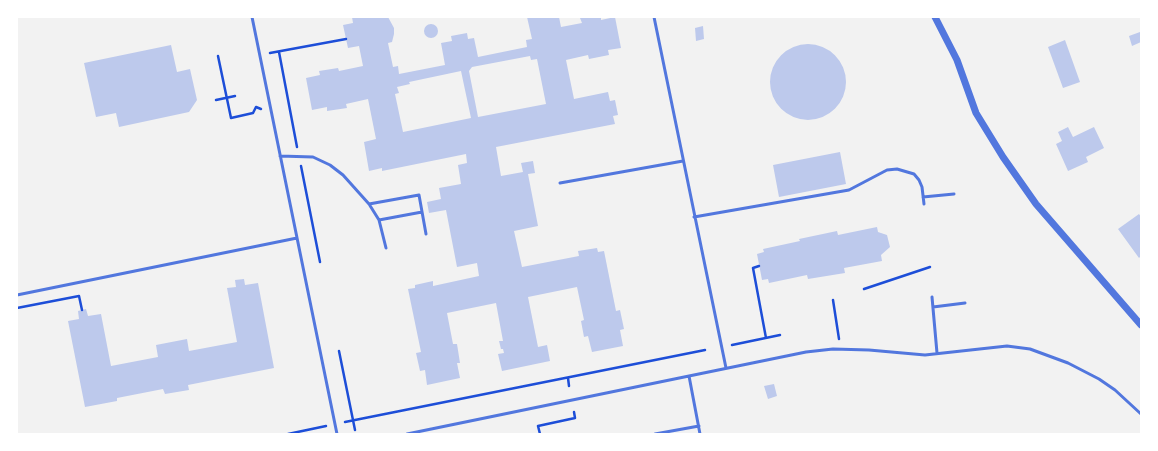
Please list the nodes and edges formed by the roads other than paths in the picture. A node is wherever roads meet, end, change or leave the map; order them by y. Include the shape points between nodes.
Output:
1 (252, 17) edge
2 (654, 17) edge
3 (935, 17) edge
4 (280, 156) junction
5 (683, 161) junction
6 (560, 183) dead end
7 (954, 194) dead end
8 (923, 197) junction
9 (368, 204) junction
10 (924, 204) dead end
11 (422, 212) junction
12 (694, 217) junction
13 (379, 220) junction
14 (426, 234) dead end
15 (296, 238) junction
16 (386, 248) dead end
17 (17, 295) edge
18 (932, 297) dead end
19 (965, 303) dead end
20 (933, 308) junction
21 (1141, 325) edge
22 (937, 353) junction
23 (726, 368) junction
24 (689, 376) junction
25 (1141, 414) edge
26 (699, 426) junction
27 (336, 434) edge
28 (407, 434) edge
29 (654, 434) edge
30 (700, 434) edge

1 - 4 lane
2 - 5 lane
3 - 21 street via 957,60 976,113 1003,157 1036,204
4 - 9 lane via 313,158 330,165 343,175
4 - 15 lane
5 - 6 lane
5 - 12 lane
7 - 8 lane
8 - 10 lane
8 - 12 lane via 922,187 914,174 897,169 887,170 848,190
9 - 11 lane via 419,194
9 - 13 lane
11 - 13 lane
11 - 14 lane
12 - 23 lane
13 - 16 lane
15 - 17 lane
15 - 27 lane via 304,267
18 - 20 lane
19 - 20 lane
20 - 22 lane
22 - 23 lane via 841,349 806,352
22 - 25 lane via 1007,346 1030,349 1068,363 1099,379
23 - 24 lane
24 - 26 lane
24 - 28 lane
26 - 29 lane
26 - 30 lane

